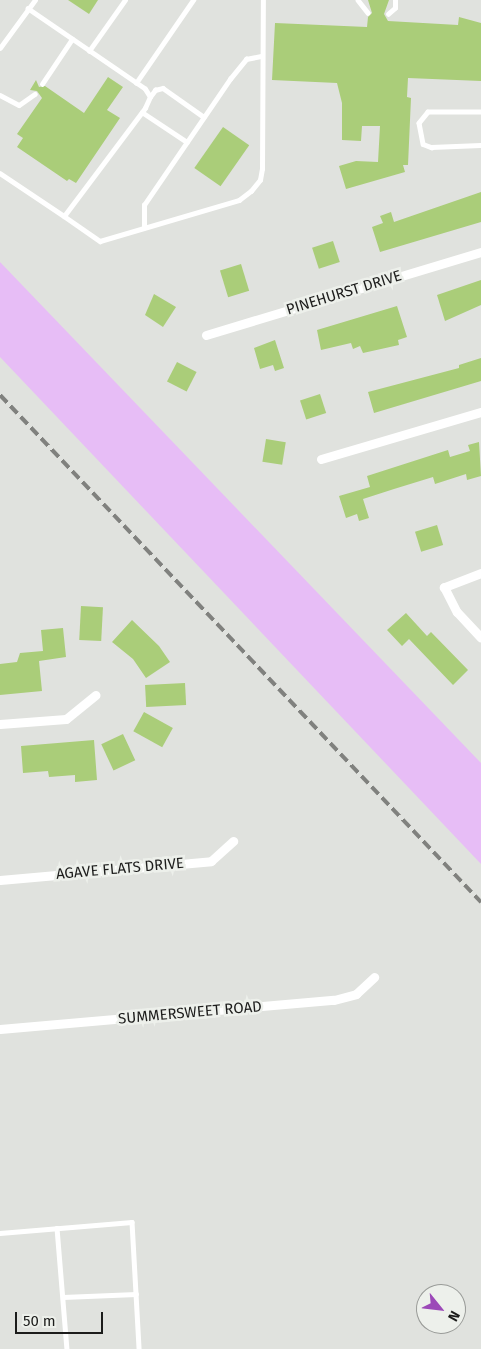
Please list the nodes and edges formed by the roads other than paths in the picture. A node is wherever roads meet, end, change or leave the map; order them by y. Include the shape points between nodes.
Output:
1 (35, 0) edge
2 (124, 0) edge
3 (193, 0) edge
4 (262, 0) edge
5 (358, 0) edge
6 (395, 0) edge
7 (28, 9) junction
8 (368, 13) dead end
9 (388, 14) dead end
10 (72, 39) junction
11 (0, 48) edge
12 (89, 51) junction
13 (261, 56) junction
14 (136, 83) junction
15 (42, 84) dead end
16 (35, 94) dead end
17 (0, 95) edge
18 (150, 96) junction
19 (142, 112) junction
20 (481, 112) edge
21 (204, 117) junction
22 (187, 142) junction
23 (481, 145) edge
24 (0, 173) edge
25 (64, 216) junction
26 (144, 228) junction
27 (481, 252) edge
28 (206, 334) dead end
29 (481, 412) edge
30 (321, 459) dead end
31 (481, 573) edge
32 (481, 638) edge
33 (96, 695) dead end
34 (0, 724) edge
35 (233, 842) dead end
36 (0, 880) edge
37 (374, 978) dead end
38 (0, 1029) edge
39 (57, 1228) junction
40 (0, 1233) edge
41 (136, 1294) junction
42 (63, 1297) junction
43 (67, 1349) edge
44 (139, 1349) edge

1 - 7 lane
2 - 12 lane
3 - 14 lane
4 - 13 lane
5 - 8 lane
6 - 9 lane via 395,8
7 - 10 lane
7 - 11 lane
10 - 12 lane
10 - 15 lane
12 - 14 lane
13 - 21 lane via 246,59
13 - 26 lane via 260,180 239,200
14 - 18 lane
16 - 17 lane via 19,105
18 - 19 lane
18 - 21 lane via 163,88
19 - 22 lane
19 - 25 lane
20 - 23 lane via 428,112 419,123 423,144 431,148
21 - 22 lane
22 - 26 lane via 144,205
24 - 25 lane
25 - 26 lane via 100,241
27 - 28 street, PINEHURST DRIVE
29 - 30 street
31 - 32 street via 444,587 457,612
33 - 34 street via 66,720
35 - 36 street, AGAVE FLATS DRIVE via 211,861
37 - 38 street, SUMMERSWEET ROAD via 356,994 334,1000
39 - 40 lane
39 - 41 lane via 132,1222
39 - 42 lane
41 - 42 lane
41 - 44 lane
42 - 43 lane

